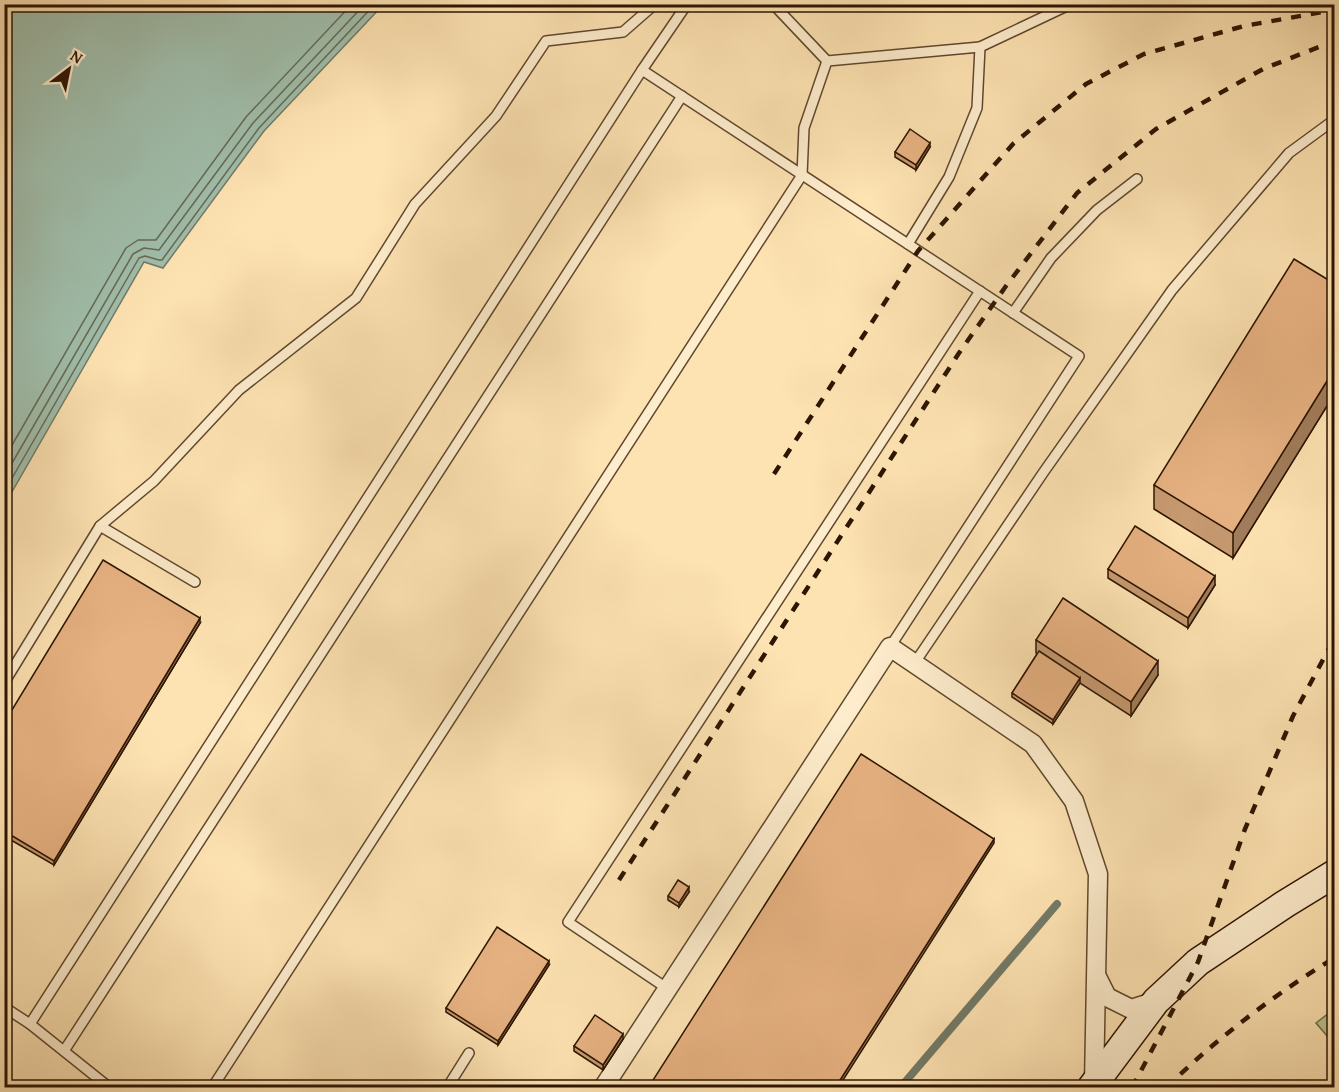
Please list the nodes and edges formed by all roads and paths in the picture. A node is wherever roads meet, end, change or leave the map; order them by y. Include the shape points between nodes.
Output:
1 (655, 4) edge
2 (687, 4) edge
3 (773, 4) edge
4 (1071, 4) edge
5 (980, 47) junction
6 (827, 61) junction
7 (642, 70) junction
8 (682, 96) junction
9 (1335, 120) edge
10 (802, 175) junction
11 (1137, 179) dead end
12 (908, 244) junction
13 (980, 291) junction
14 (1013, 313) junction
15 (100, 526) junction
16 (195, 582) dead end
17 (890, 647) junction
18 (915, 664) junction
19 (4, 682) edge
20 (1335, 874) edge
21 (1096, 977) junction
22 (668, 989) junction
23 (1156, 1001) junction
24 (4, 1007) edge
25 (30, 1024) junction
26 (64, 1051) junction
27 (469, 1053) dead end
28 (1092, 1086) edge
29 (110, 1088) edge
30 (212, 1088) edge
31 (447, 1088) edge
32 (603, 1088) edge

1 - 15 lane via 623,32 546,41 496,116 415,204 356,298 239,390 154,481
2 - 7 lane
3 - 6 lane
4 - 5 lane
5 - 6 lane
5 - 12 lane via 977,108 949,177
6 - 10 lane via 804,128
7 - 8 lane
7 - 25 lane
8 - 10 lane
8 - 26 lane
9 - 18 lane via 1289,153 1172,290
10 - 12 lane
10 - 30 lane
11 - 14 lane via 1097,210 1051,258
12 - 13 lane
13 - 14 lane
13 - 22 lane via 568,922
14 - 17 lane via 1079,356
15 - 16 lane
15 - 19 lane
17 - 18 street
17 - 22 street
18 - 21 street via 1033,744 1074,801 1098,874
20 - 23 main road via 1198,962
21 - 23 street via 1107,997 1131,1009
21 - 28 street
22 - 32 street
23 - 28 main road
24 - 25 lane
25 - 26 lane
26 - 29 lane
27 - 31 lane

